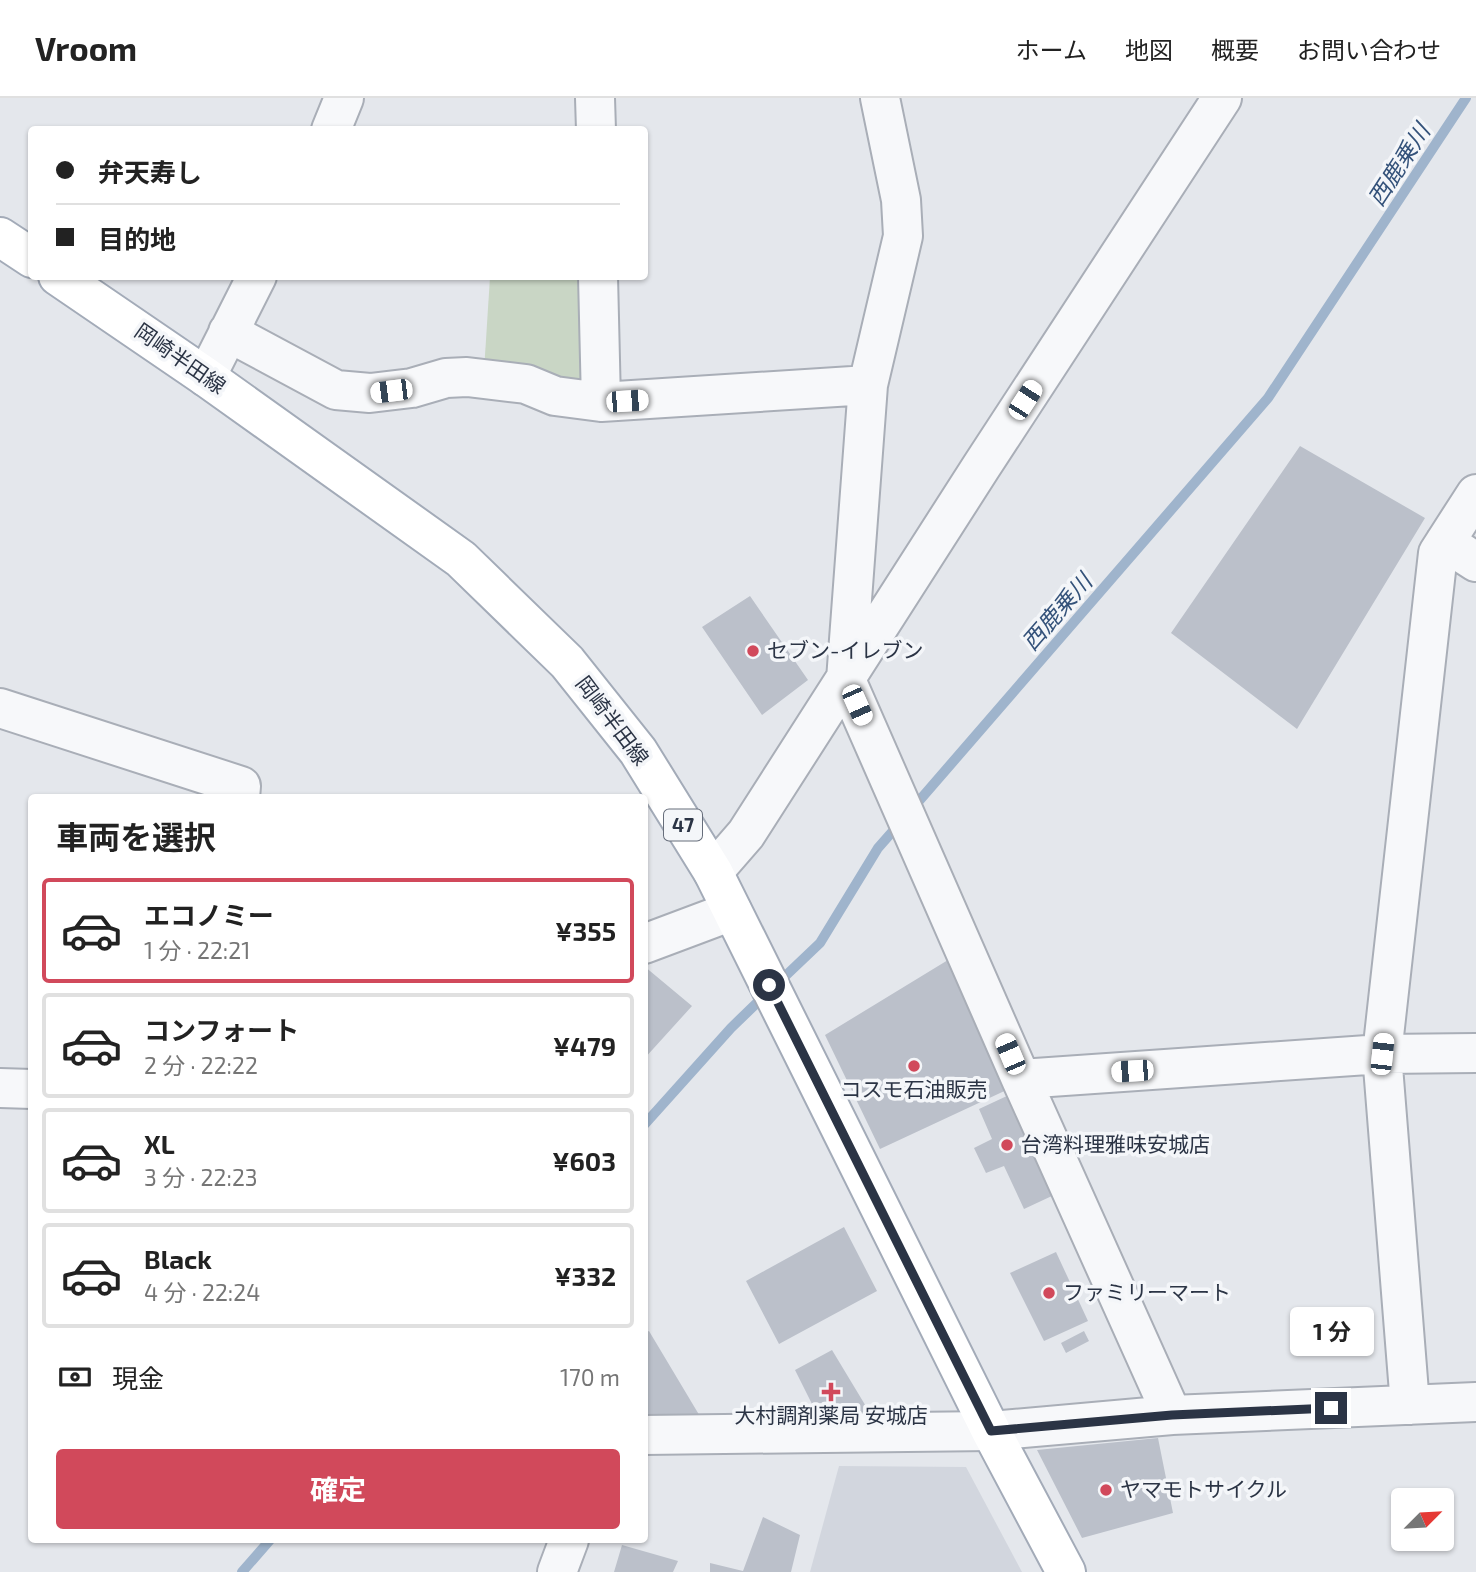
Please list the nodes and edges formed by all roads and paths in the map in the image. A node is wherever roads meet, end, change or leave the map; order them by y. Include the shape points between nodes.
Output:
1 (344, 98) edge
2 (595, 98) edge
3 (880, 98) edge
4 (1222, 98) edge
5 (333, 126) edge
6 (596, 126) edge
7 (0, 237) edge
8 (28, 255) edge
9 (64, 280) edge
10 (255, 280) edge
11 (598, 280) edge
12 (228, 332) junction
13 (206, 377) junction
14 (868, 384) junction
15 (601, 402) junction
16 (1476, 494) edge
17 (1460, 552) edge
18 (846, 680) junction
19 (0, 708) edge
20 (240, 794) edge
21 (713, 873) junction
22 (732, 911) junction
23 (648, 942) edge
24 (1476, 1053) edge
25 (1382, 1054) junction
26 (1021, 1079) junction
27 (0, 1088) edge
28 (28, 1089) edge
29 (1476, 1402) edge
30 (1410, 1405) junction
31 (1172, 1415) junction
32 (991, 1431) junction
33 (648, 1435) edge
34 (568, 1543) edge
35 (557, 1572) edge
36 (1066, 1572) edge

1 - 5 street
2 - 6 street
3 - 14 street via 901,200 903,236
4 - 18 street
7 - 8 main road
9 - 13 main road, 岡崎半田線 / 47
10 - 12 street
11 - 15 street
12 - 13 street
12 - 15 street via 336,390 370,393 467,377 526,384 555,396
13 - 21 main road, 岡崎半田線 / 47 via 461,559 567,662 638,751
14 - 15 street
14 - 18 street
16 - 17 street
17 - 25 street via 1438,553
18 - 21 street via 746,834
18 - 26 street
19 - 20 street via 241,786
21 - 22 main road, 岡崎半田線 / 47
22 - 23 street
22 - 32 main road, 岡崎半田線 / 47
24 - 25 street
25 - 26 street
25 - 30 street
26 - 31 street
27 - 28 street
29 - 30 street
30 - 31 street
31 - 32 street
32 - 33 street
32 - 36 main road, 岡崎半田線 / 47
34 - 35 street

